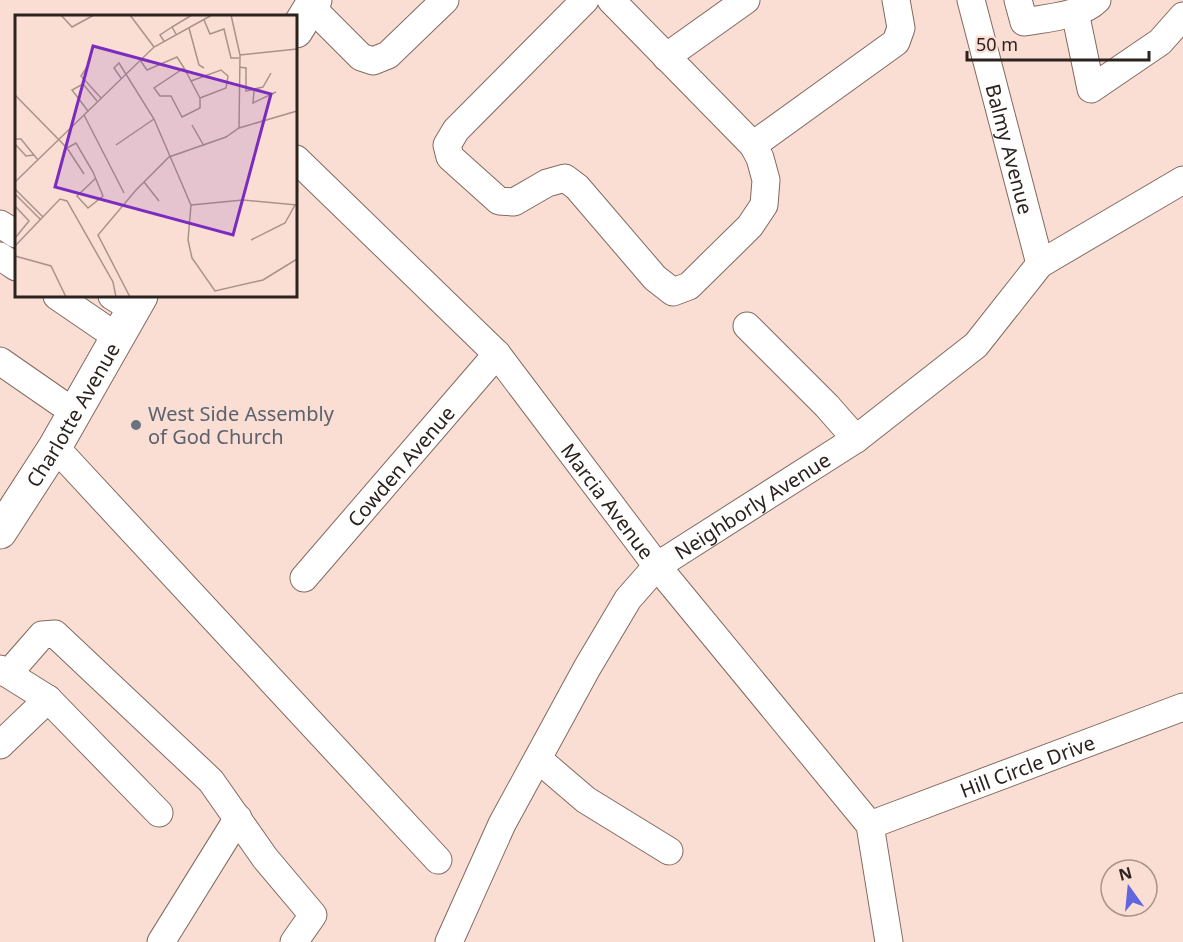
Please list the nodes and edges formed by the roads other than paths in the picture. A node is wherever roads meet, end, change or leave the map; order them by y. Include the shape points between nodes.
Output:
1 (446, 0) edge
2 (585, 0) edge
3 (611, 0) edge
4 (746, 0) edge
5 (896, 0) edge
6 (971, 0) edge
7 (1086, 6) edge
8 (1021, 11) edge
9 (307, 13) edge
10 (1183, 16) edge
11 (980, 32) junction
12 (666, 57) junction
13 (753, 145) junction
14 (297, 160) edge
15 (1183, 180) edge
16 (0, 224) edge
17 (15, 233) edge
18 (0, 256) edge
19 (1040, 264) junction
20 (15, 266) edge
21 (58, 297) edge
22 (128, 300) edge
23 (747, 326) dead end
24 (117, 338) junction
25 (497, 354) junction
26 (0, 361) edge
27 (75, 413) junction
28 (856, 439) junction
29 (55, 447) junction
30 (0, 532) edge
31 (657, 566) junction
32 (304, 578) dead end
33 (4, 672) edge
34 (48, 699) junction
35 (1183, 707) edge
36 (0, 746) edge
37 (538, 759) junction
38 (159, 813) dead end
39 (238, 818) junction
40 (870, 825) junction
41 (669, 851) dead end
42 (438, 860) dead end
43 (161, 942) edge
44 (294, 942) edge
45 (448, 942) edge
46 (889, 942) edge

1 - 9 street via 388,55 373,61 360,57
2 - 13 street via 456,130 447,145 450,157 498,201 514,202 547,183 565,178 578,187 654,279 673,292 688,286 750,226 764,205 766,180
3 - 12 street
4 - 12 street
5 - 13 street via 901,28 896,42
6 - 11 street, Balmy Avenue
7 - 8 street
7 - 10 street via 1091,89 1160,42
8 - 11 street
11 - 19 street, Balmy Avenue
12 - 13 street
14 - 25 street, Marcia Avenue
15 - 19 street, Neighborly Avenue
16 - 17 street
18 - 20 street
19 - 28 street, Neighborly Avenue via 976,345
21 - 24 street
22 - 24 main road, Charlotte Avenue
23 - 28 street
24 - 27 main road, Charlotte Avenue
25 - 31 street, Marcia Avenue
25 - 32 street, Cowden Avenue
26 - 27 street
27 - 29 main road, Charlotte Avenue
28 - 31 street, Neighborly Avenue
29 - 30 main road, Charlotte Avenue
29 - 42 street
31 - 37 street, Neighborly Avenue via 628,599
31 - 40 street, Marcia Avenue
33 - 34 street
33 - 39 street via 42,635 55,634 211,781
34 - 36 street
34 - 38 street
35 - 40 street, Hill Circle Drive
37 - 41 street via 586,800
37 - 45 street, Neighborly Avenue via 502,824
39 - 43 street
39 - 44 street via 265,858 313,915
40 - 46 street

